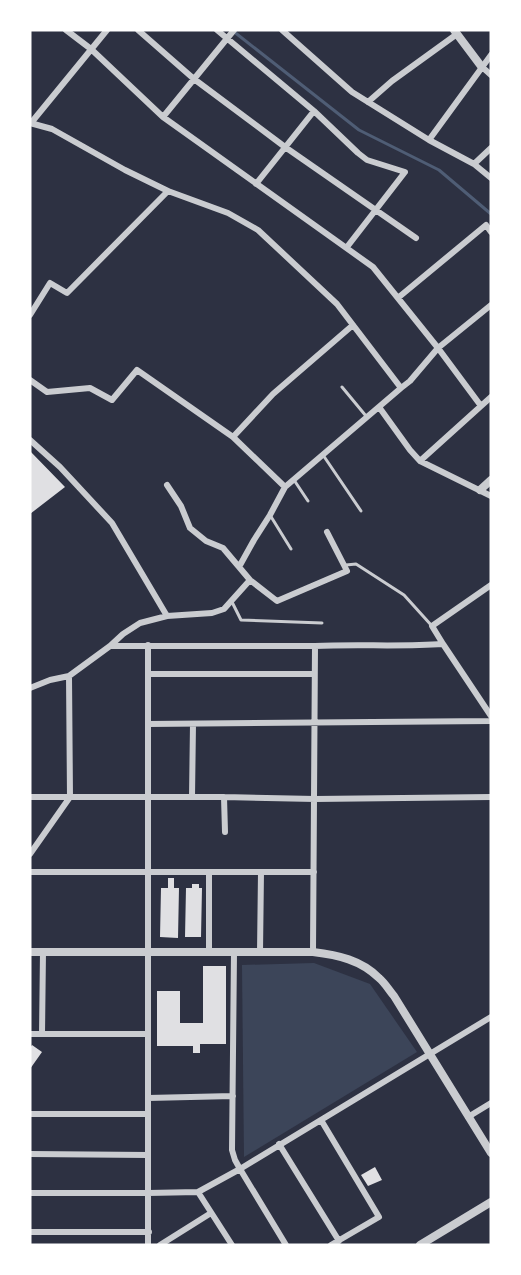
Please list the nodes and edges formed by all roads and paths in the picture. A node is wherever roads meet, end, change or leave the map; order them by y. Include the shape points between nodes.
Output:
1 (66, 30) edge
2 (106, 30) edge
3 (138, 30) edge
4 (217, 30) edge
5 (234, 30) edge
6 (282, 30) edge
7 (455, 32) edge
8 (228, 38) junction
9 (91, 49) junction
10 (491, 55) edge
11 (481, 66) junction
12 (491, 75) edge
13 (194, 79) junction
14 (368, 102) junction
15 (314, 111) junction
16 (163, 117) junction
17 (31, 123) edge
18 (429, 140) junction
19 (285, 147) junction
20 (491, 148) edge
21 (474, 164) junction
22 (491, 178) edge
23 (256, 184) junction
24 (168, 191) junction
25 (375, 210) junction
26 (491, 232) edge
27 (416, 238) dead end
28 (347, 247) junction
29 (399, 297) junction
30 (491, 305) edge
31 (30, 315) edge
32 (353, 325) junction
33 (438, 348) junction
34 (30, 380) edge
35 (342, 387) dead end
36 (402, 388) junction
37 (491, 397) edge
38 (481, 406) junction
39 (379, 407) junction
40 (367, 417) junction
41 (233, 437) junction
42 (30, 440) edge
43 (323, 455) junction
44 (420, 461) junction
45 (294, 480) junction
46 (491, 480) edge
47 (167, 485) dead end
48 (285, 487) junction
49 (480, 490) junction
50 (491, 496) edge
51 (308, 501) dead end
52 (361, 510) dead end
53 (270, 515) junction
54 (327, 532) dead end
55 (291, 549) dead end
56 (344, 565) junction
57 (238, 567) junction
58 (250, 580) junction
59 (491, 585) edge
60 (232, 600) junction
61 (167, 616) junction
62 (322, 623) dead end
63 (432, 626) junction
64 (443, 644) junction
65 (110, 645) junction
66 (148, 645) junction
67 (315, 646) junction
68 (149, 674) junction
69 (314, 674) junction
70 (69, 676) junction
71 (30, 688) edge
72 (491, 715) edge
73 (315, 723) junction
74 (148, 724) junction
75 (194, 724) junction
76 (70, 796) junction
77 (30, 797) edge
78 (148, 797) junction
79 (192, 797) junction
80 (225, 797) junction
81 (491, 797) edge
82 (315, 799) junction
83 (225, 832) dead end
84 (30, 854) edge
85 (30, 872) edge
86 (149, 872) junction
87 (208, 872) junction
88 (261, 872) junction
89 (314, 872) junction
90 (30, 952) edge
91 (43, 952) junction
92 (148, 952) junction
93 (260, 952) junction
94 (313, 952) junction
95 (209, 953) junction
96 (234, 953) junction
97 (491, 1017) edge
98 (30, 1034) edge
99 (42, 1034) junction
100 (148, 1034) junction
101 (430, 1054) junction
102 (233, 1096) junction
103 (148, 1098) junction
104 (491, 1103) edge
105 (30, 1114) edge
106 (148, 1114) junction
107 (468, 1117) junction
108 (321, 1120) junction
109 (279, 1144) junction
110 (491, 1153) edge
111 (30, 1154) edge
112 (148, 1155) junction
113 (240, 1168) junction
114 (198, 1192) junction
115 (30, 1193) edge
116 (148, 1193) junction
117 (491, 1202) edge
118 (211, 1213) junction
119 (30, 1232) edge
120 (148, 1232) junction
121 (171, 1238) junction
122 (339, 1241) junction
123 (148, 1245) edge
124 (160, 1245) edge
125 (176, 1245) edge
126 (232, 1245) edge
127 (286, 1245) edge
128 (331, 1245) edge
129 (420, 1245) edge

1 - 9 street
2 - 9 street
3 - 13 street
4 - 8 street
5 - 8 street
6 - 14 street
7 - 11 street
7 - 14 street
8 - 13 street
8 - 15 street
9 - 16 street
9 - 17 street
10 - 11 street
11 - 12 street
11 - 18 street
13 - 16 street
13 - 19 street
14 - 18 street
15 - 19 street
15 - 25 street via 367,160 405,172
16 - 23 street
17 - 24 street via 52,129
18 - 21 street
19 - 23 street
19 - 25 street
20 - 21 street
21 - 22 street
23 - 28 street
24 - 31 street via 67,293 50,283
24 - 32 street via 228,213 258,230 330,297
25 - 27 street
25 - 28 street
26 - 29 street via 486,225
28 - 29 street via 373,267
29 - 33 street
30 - 33 street
32 - 36 street
32 - 41 street via 273,394
33 - 36 street
33 - 38 street
34 - 41 street via 47,392 90,388 112,400 137,370
35 - 40 lane
36 - 39 street
37 - 38 street
38 - 44 street
39 - 40 street
39 - 44 street
40 - 43 street
41 - 48 street
42 - 61 street via 112,523
43 - 45 street
43 - 52 lane
44 - 49 street
45 - 48 street
45 - 51 lane
46 - 49 street
47 - 57 street via 190,528 223,548
48 - 53 street
49 - 50 street
53 - 55 lane
53 - 57 street
54 - 56 street
56 - 58 street via 347,571 277,601
56 - 63 lane via 356,564 404,595
57 - 58 street
58 - 60 street
59 - 63 street
60 - 61 street via 224,609 212,613
60 - 62 lane via 241,620
61 - 65 street via 140,622
63 - 64 street
64 - 67 street
64 - 72 street
65 - 66 street
65 - 70 street
66 - 67 street
66 - 68 street
67 - 69 street
68 - 69 street
68 - 74 street
69 - 73 street
70 - 71 street
70 - 76 street
72 - 73 street
73 - 75 street
73 - 82 street
74 - 75 street
74 - 78 street
75 - 79 street
76 - 77 street
76 - 78 street
76 - 84 street
78 - 79 street
78 - 86 street
79 - 80 street
80 - 82 street
80 - 83 street
81 - 82 street
82 - 89 street
85 - 86 street
86 - 87 street
86 - 92 street
87 - 88 street
87 - 95 street
88 - 89 street
88 - 93 street
89 - 94 street
90 - 91 street
91 - 92 street
91 - 99 street
92 - 95 street
92 - 100 street
93 - 94 street
93 - 96 street
94 - 101 street via 352,960 379,978
95 - 96 street
96 - 102 street
97 - 101 street
98 - 99 street
99 - 100 street
100 - 103 street
101 - 107 street
101 - 108 street
102 - 103 street
102 - 113 street via 232,1150
103 - 106 street
104 - 107 street
105 - 106 street
106 - 112 street
107 - 110 street
108 - 109 street
108 - 122 street via 379,1216
109 - 113 street
109 - 122 street
111 - 112 street
112 - 116 street
113 - 114 street
113 - 127 street
114 - 116 street
114 - 118 street
115 - 116 street
116 - 120 street
117 - 129 street
118 - 121 street
118 - 126 street
119 - 120 street
120 - 123 street
121 - 124 street
121 - 125 street
122 - 128 street

